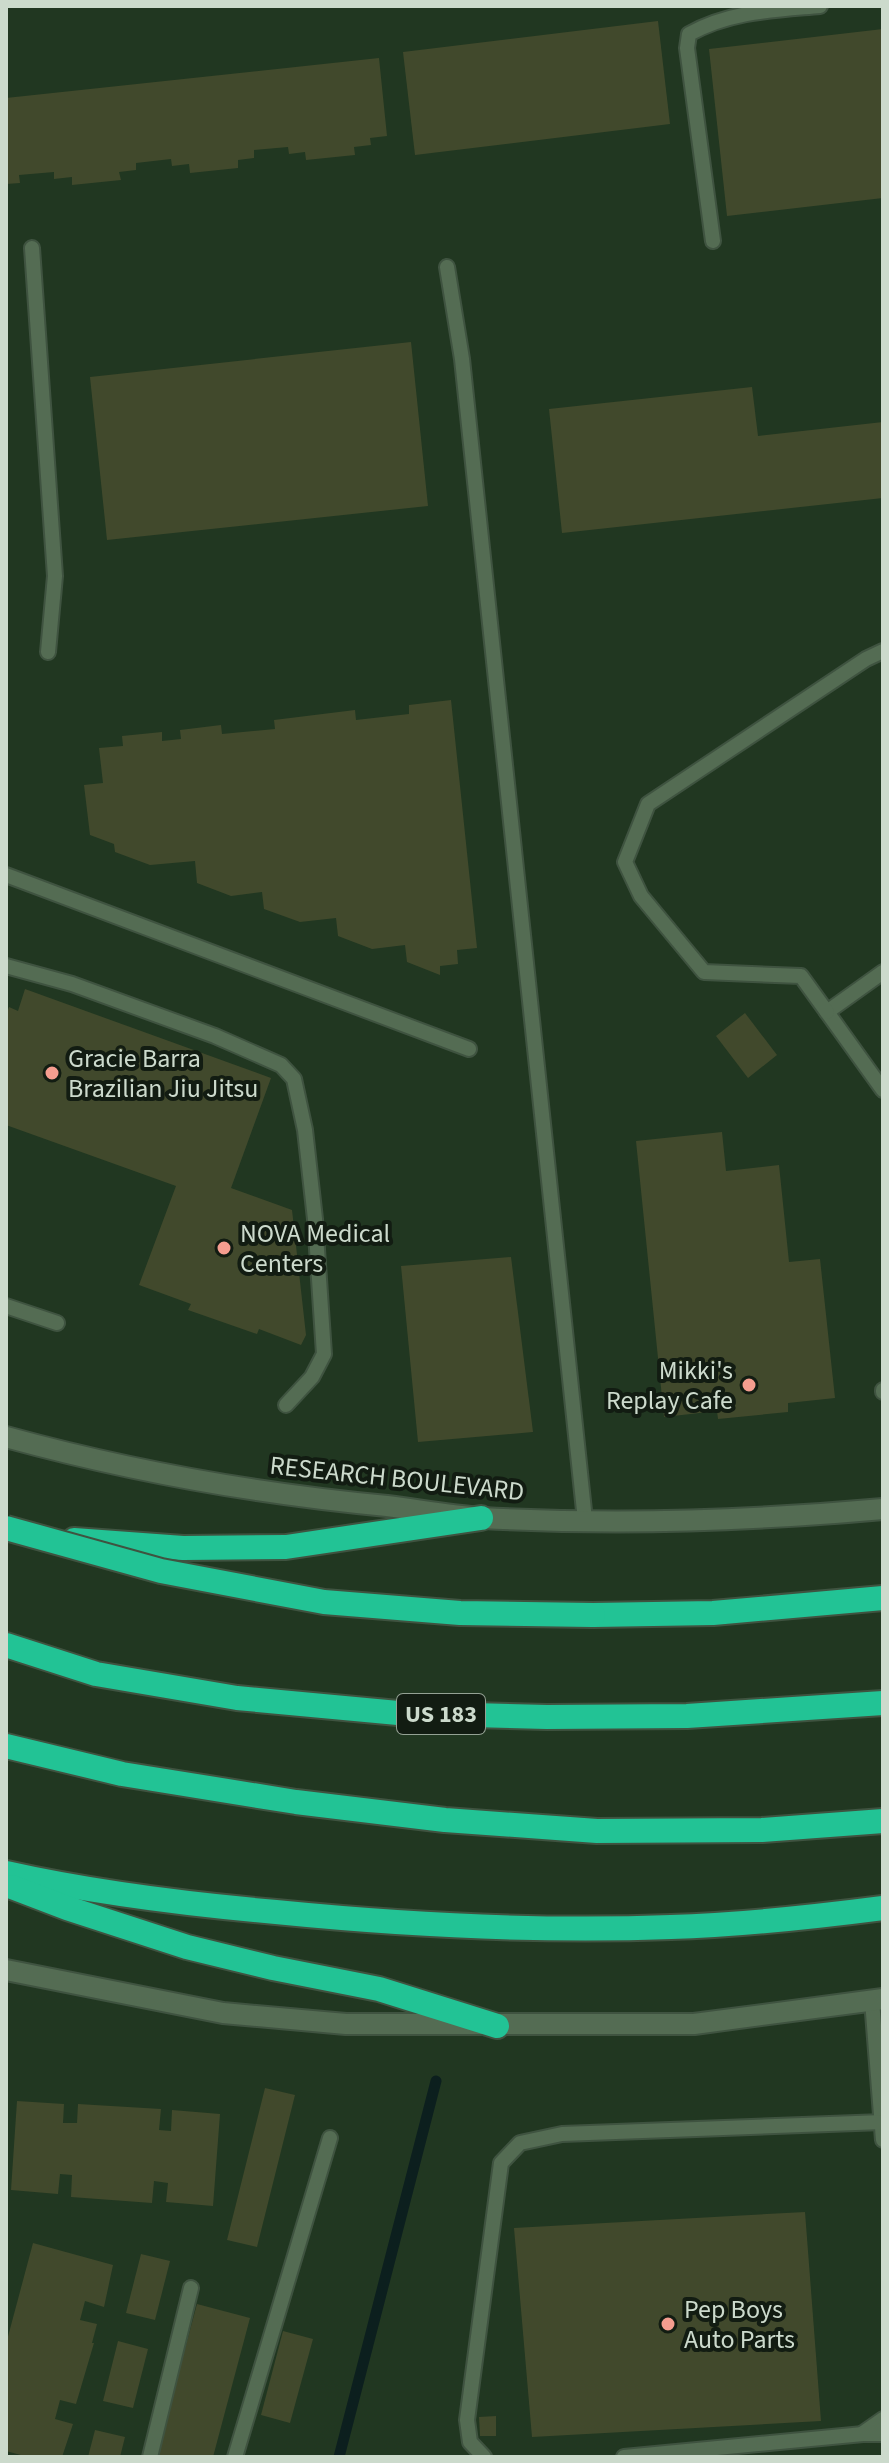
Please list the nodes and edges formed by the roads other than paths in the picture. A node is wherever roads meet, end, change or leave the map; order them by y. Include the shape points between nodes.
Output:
1 (820, 6) edge
2 (713, 241) dead end
3 (32, 248) dead end
4 (447, 267) dead end
5 (883, 651) edge
6 (48, 652) dead end
7 (6, 875) edge
8 (6, 966) edge
9 (883, 972) edge
10 (827, 1012) junction
11 (469, 1049) dead end
12 (883, 1090) edge
13 (6, 1306) edge
14 (57, 1323) dead end
15 (286, 1405) dead end
16 (6, 1437) edge
17 (883, 1509) edge
18 (481, 1518) junction
19 (585, 1520) junction
20 (6, 1529) edge
21 (883, 1598) edge
22 (6, 1645) edge
23 (883, 1703) edge
24 (6, 1746) edge
25 (883, 1821) edge
26 (6, 1873) edge
27 (6, 1884) edge
28 (883, 1908) edge
29 (6, 1970) edge
30 (878, 2000) edge
31 (497, 2026) junction
32 (882, 2122) edge
33 (330, 2138) dead end
34 (883, 2140) edge
35 (191, 2288) dead end
36 (883, 2419) edge
37 (863, 2434) junction
38 (883, 2434) edge
39 (150, 2457) edge
40 (235, 2457) edge
41 (484, 2457) edge
42 (624, 2457) edge

1 - 2 lane via 752,12 689,34
3 - 6 lane via 55,576
4 - 19 lane via 462,359
5 - 10 lane via 648,804 625,862 641,896 704,972 801,976
7 - 11 lane
8 - 15 lane via 215,1036 281,1065 294,1079 315,1219 324,1354 312,1377
9 - 10 lane
10 - 12 lane
13 - 14 lane
16 - 18 main road, RESEARCH BOULEVARD via 81,1458 197,1479
17 - 19 main road, RESEARCH BOULEVARD via 808,1516
18 - 19 main road, RESEARCH BOULEVARD
18 - 20 highway via 286,1547 183,1548 77,1541
20 - 21 highway, bridge via 161,1571 324,1602 460,1613 713,1613
22 - 23 highway, US 183 via 96,1674 237,1698 398,1713 687,1716
24 - 25 highway via 122,1774 445,1820 597,1831 762,1830
26 - 28 highway via 191,1904 502,1927 671,1927
27 - 31 highway via 187,1947 379,1989
29 - 31 main road via 223,2013 346,2024
30 - 31 main road via 694,2024
30 - 32 lane
32 - 34 lane
32 - 41 lane via 562,2134 520,2143 501,2163 467,2420 470,2442
33 - 40 lane
35 - 39 lane
36 - 37 lane
37 - 38 lane
37 - 42 lane

